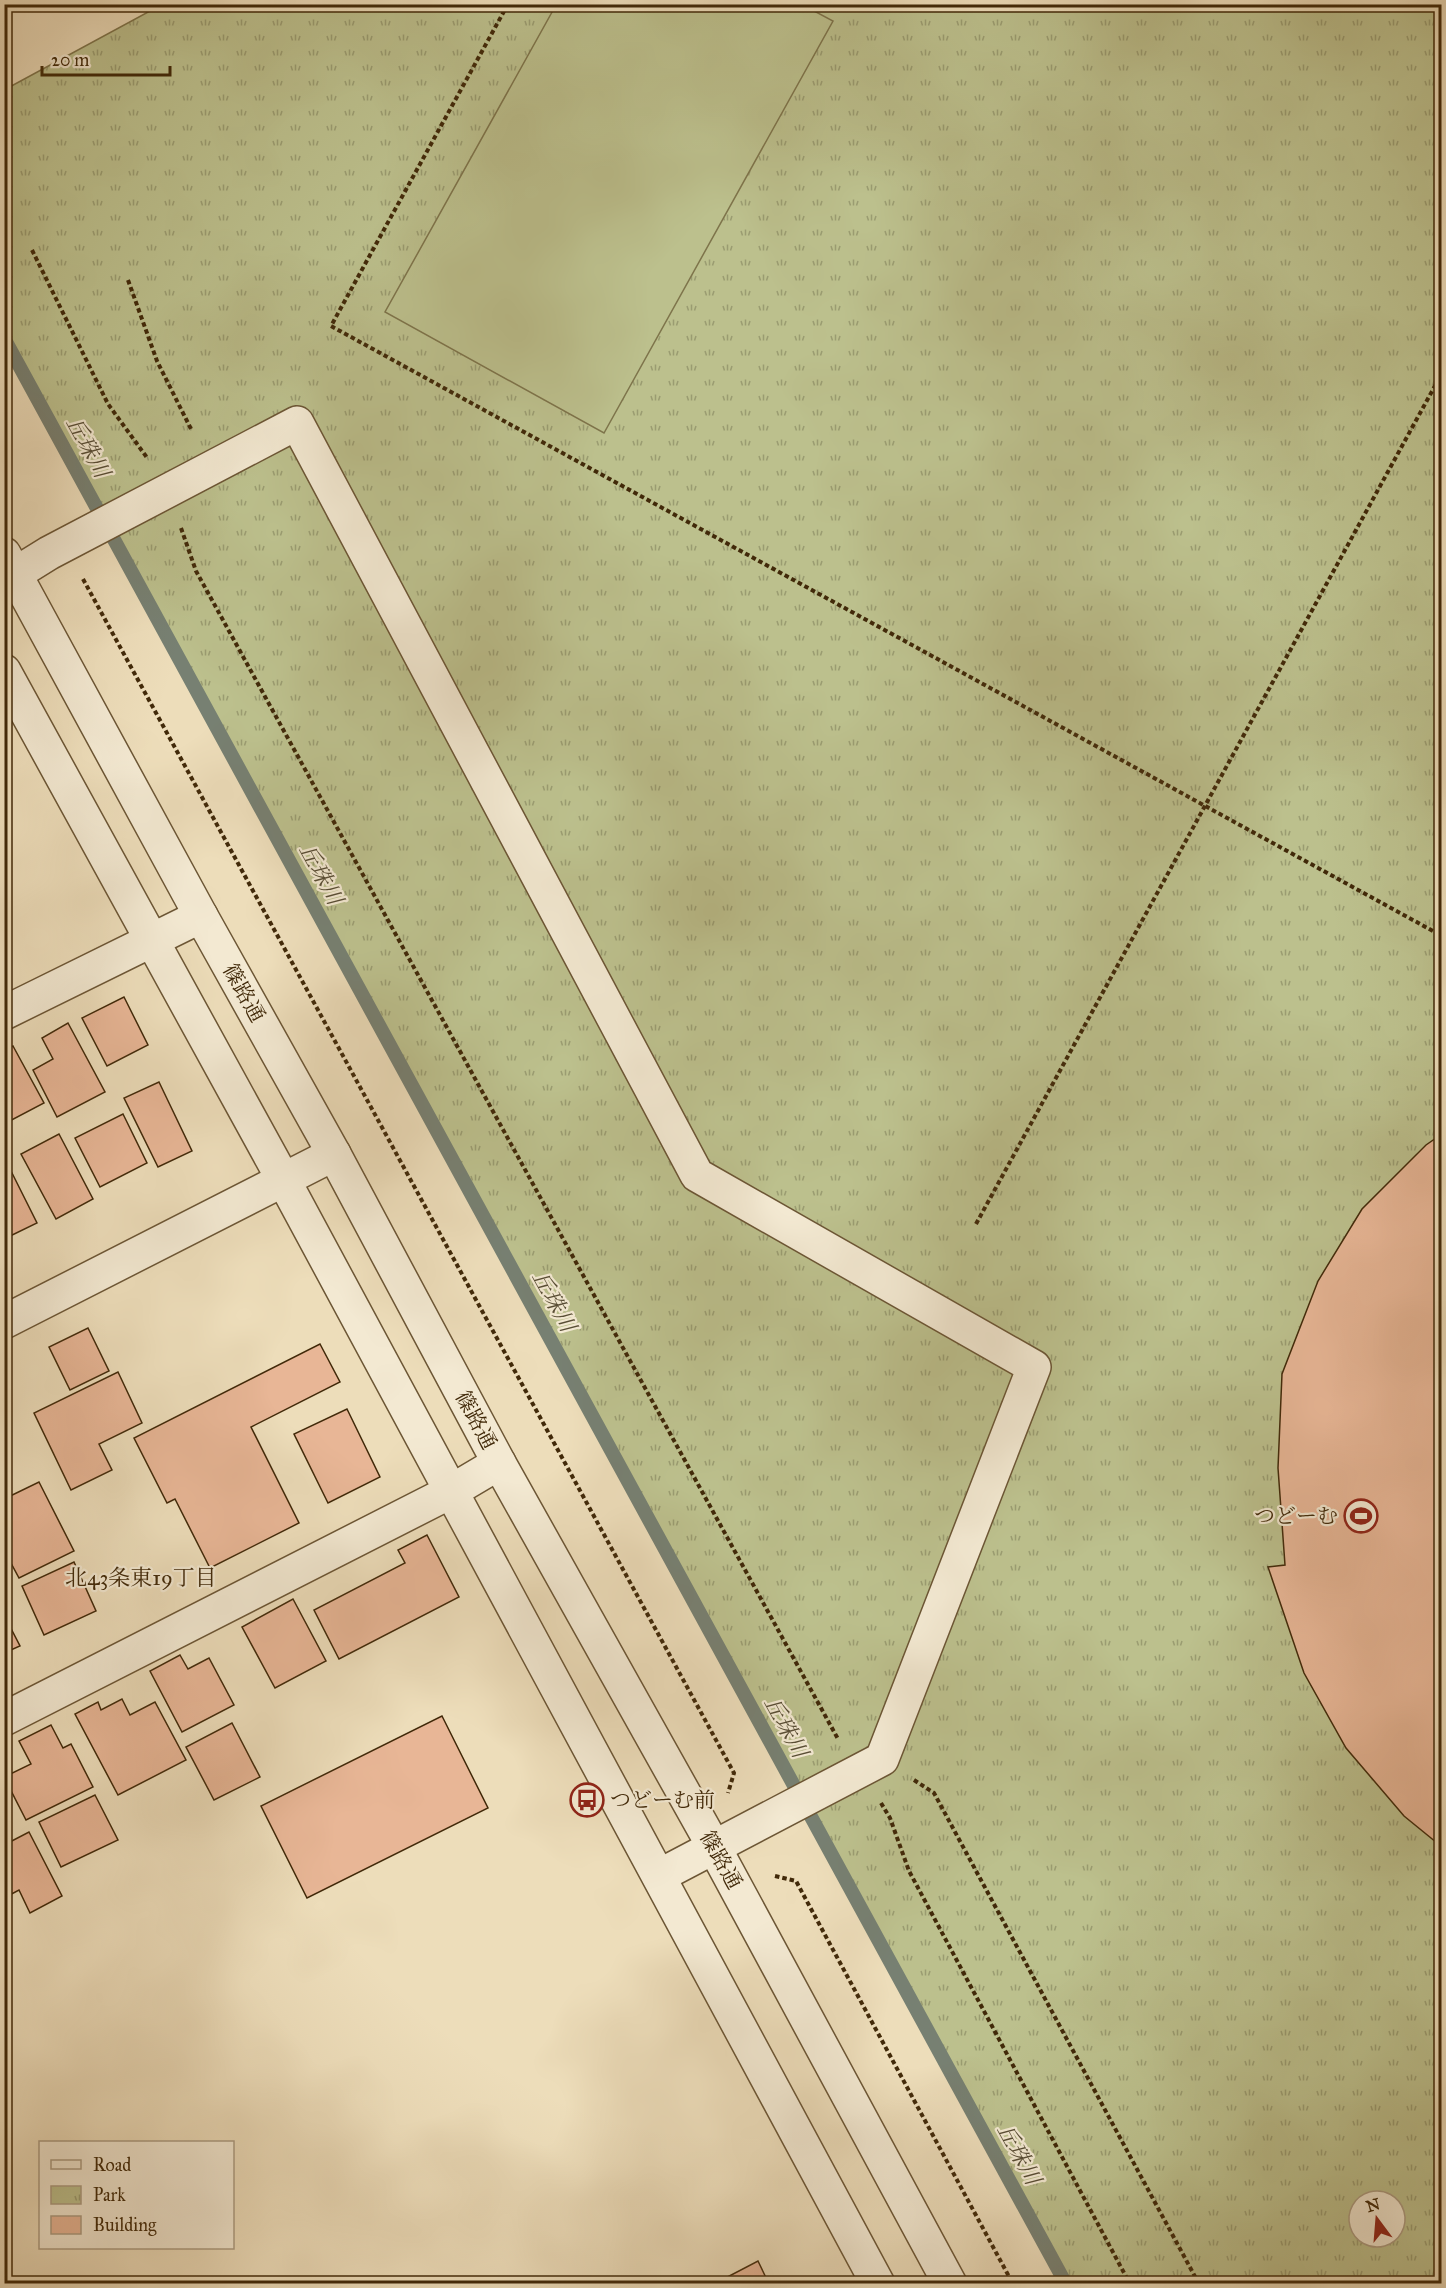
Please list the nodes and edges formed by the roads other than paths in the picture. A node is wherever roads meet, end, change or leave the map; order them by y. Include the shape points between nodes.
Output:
1 (8, 570) edge
2 (4, 671) edge
3 (201, 916) junction
4 (152, 942) junction
5 (4, 1013) edge
6 (334, 1154) junction
7 (283, 1179) junction
8 (4, 1322) edge
9 (499, 1463) junction
10 (450, 1492) junction
11 (4, 1719) edge
12 (714, 1846) junction
13 (658, 1876) junction
14 (878, 2283) edge
15 (950, 2283) edge

1 - 3 street, 篠路通
1 - 12 street via 61,547 297,423 697,1174 1034,1367 882,1759
2 - 4 street
3 - 4 street
3 - 6 street, 篠路通
4 - 5 street
4 - 7 street
6 - 7 street
6 - 9 street, 篠路通
7 - 8 street
7 - 10 street
9 - 10 street
9 - 12 street, 篠路通
10 - 11 street
10 - 13 street
12 - 13 street
12 - 15 street, 篠路通
13 - 14 street

